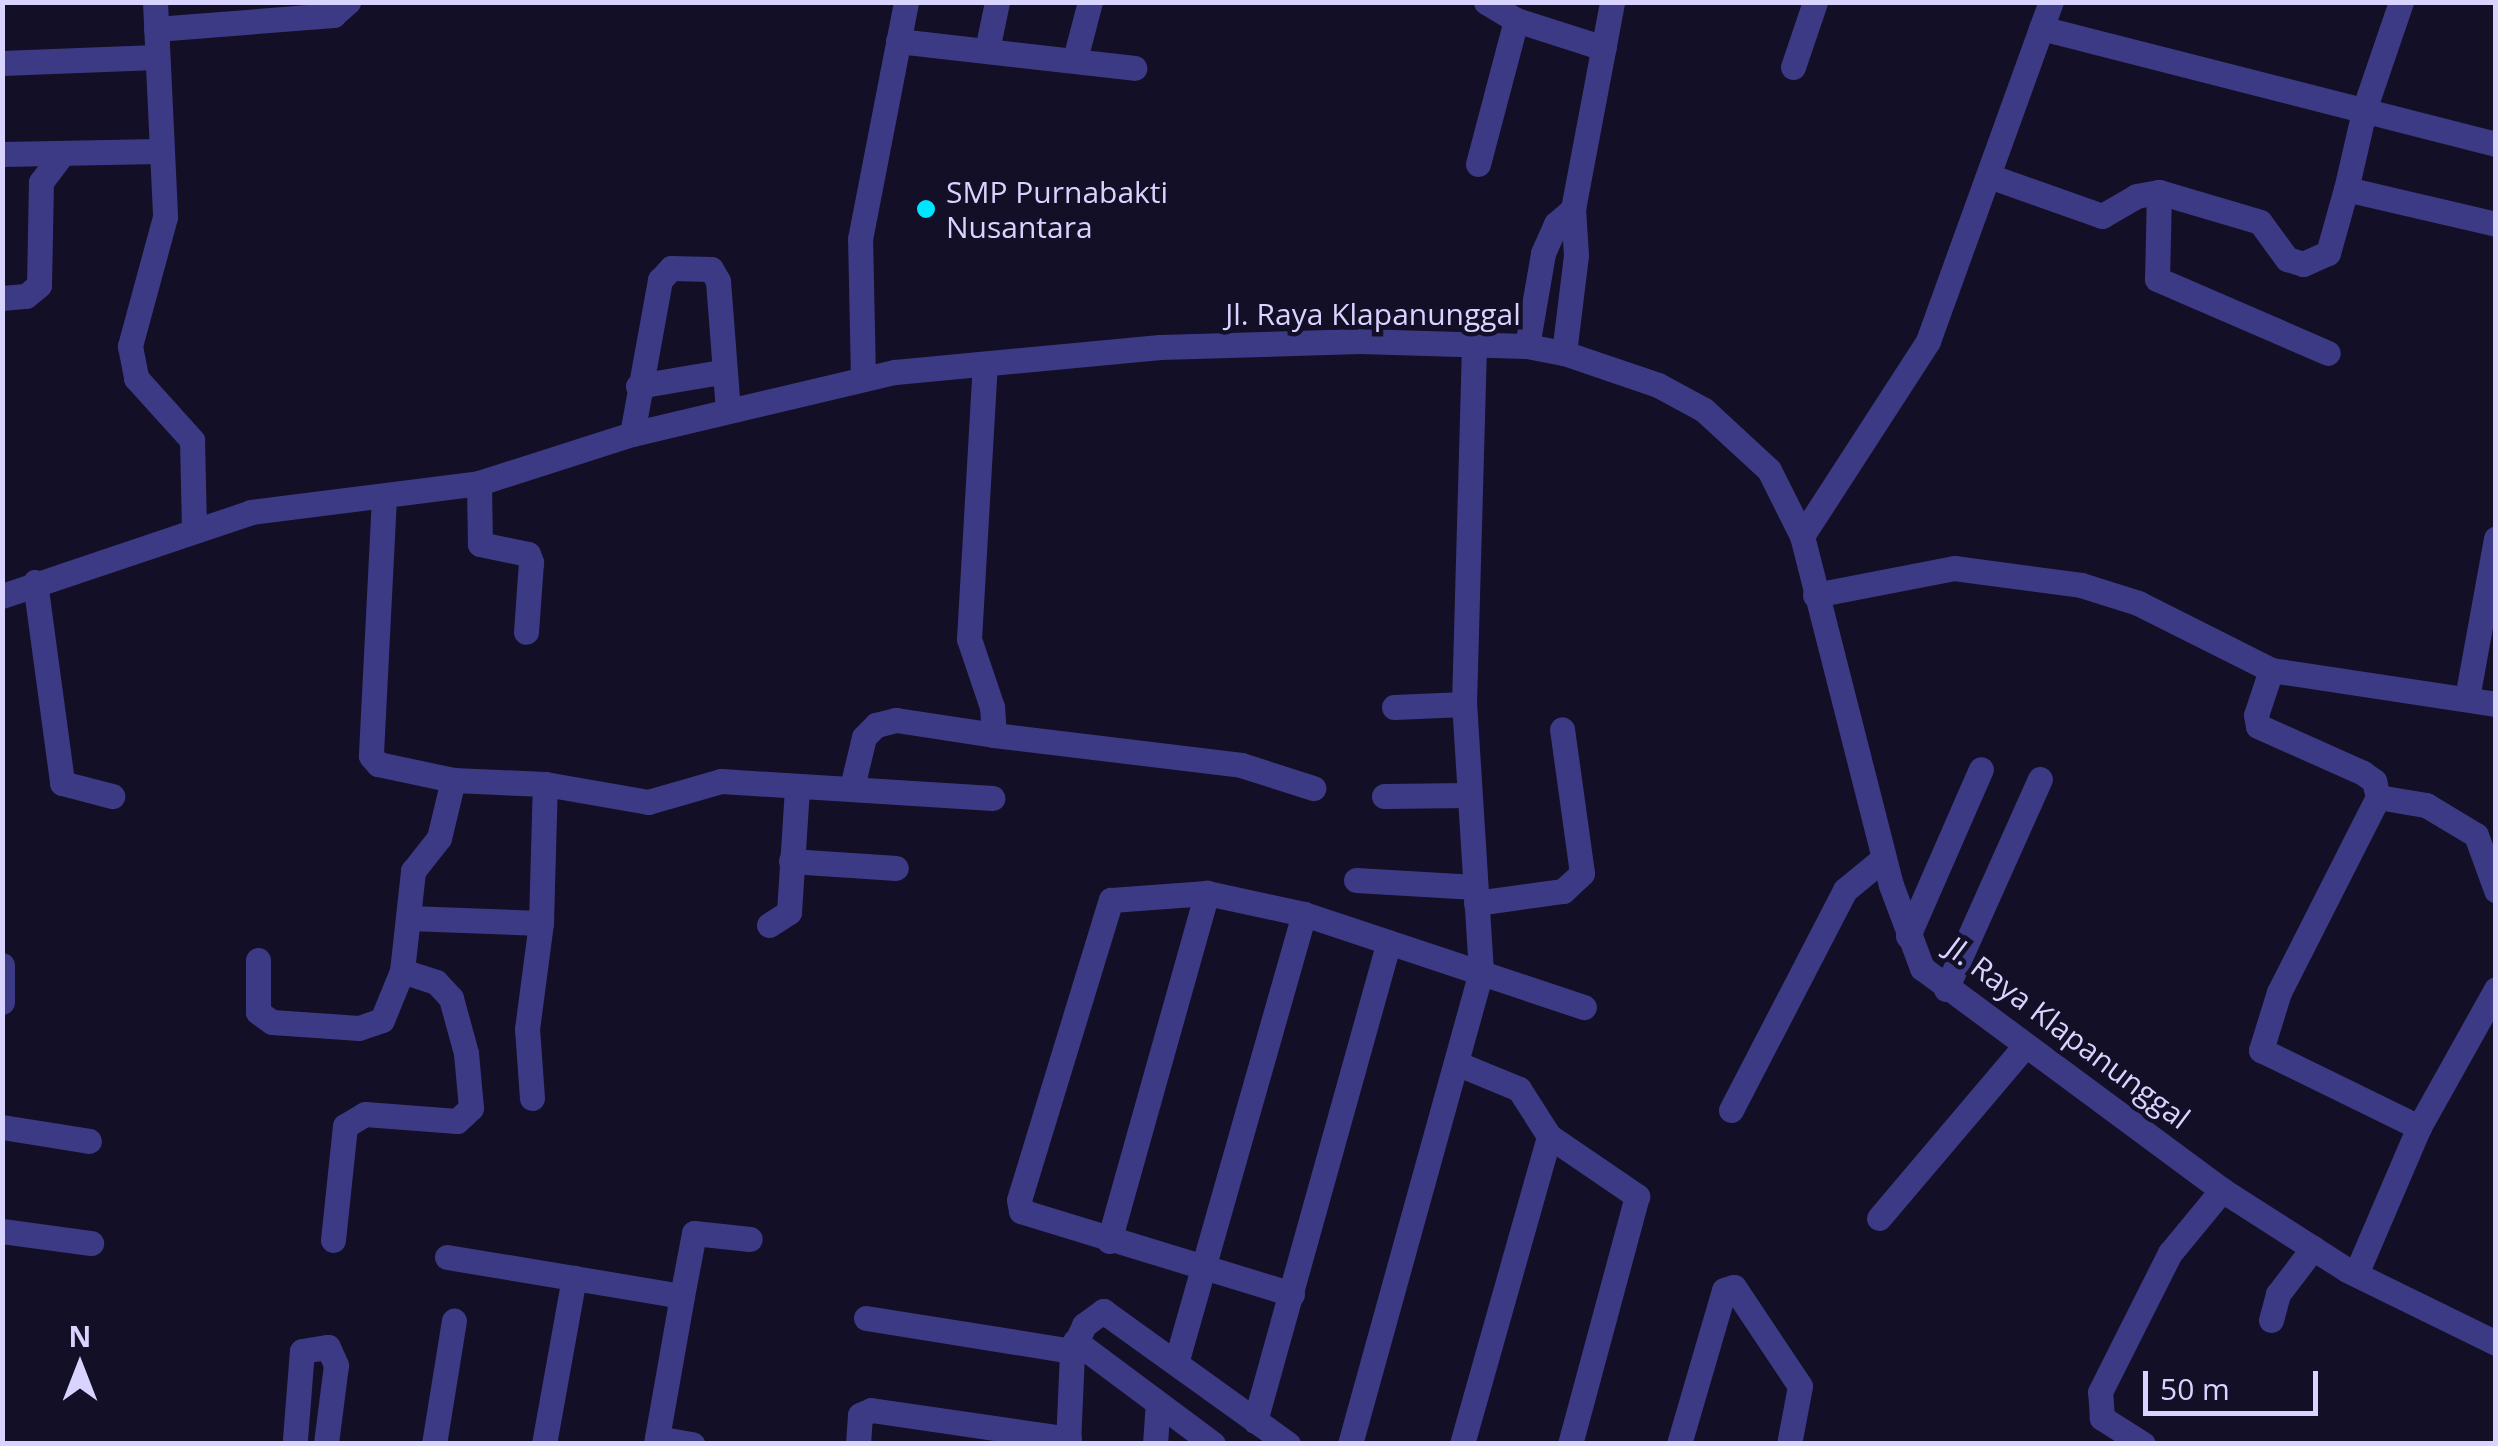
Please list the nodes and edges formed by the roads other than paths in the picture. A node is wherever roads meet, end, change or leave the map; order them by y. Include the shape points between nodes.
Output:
1 (155, 2) edge
2 (348, 2) edge
3 (906, 2) edge
4 (997, 2) edge
5 (1090, 2) edge
6 (1486, 2) edge
7 (1612, 2) edge
8 (1815, 2) edge
9 (2051, 2) edge
10 (2401, 2) edge
11 (253, 12) edge
12 (1516, 20) junction
13 (2041, 28) junction
14 (156, 29) junction
15 (898, 41) junction
16 (1604, 48) junction
17 (987, 50) junction
18 (156, 58) junction
19 (1075, 59) junction
20 (2, 63) edge
21 (1794, 67) dead end
22 (1134, 68) dead end
23 (2365, 107) junction
24 (2496, 144) edge
25 (159, 151) junction
26 (63, 153) junction
27 (2, 154) edge
28 (1478, 164) dead end
29 (1989, 176) junction
30 (2346, 189) junction
31 (2160, 192) junction
32 (1573, 209) junction
33 (2496, 224) edge
34 (2, 298) edge
35 (1474, 345) junction
36 (1527, 346) junction
37 (1564, 353) junction
38 (2328, 353) dead end
39 (984, 364) junction
40 (722, 372) junction
41 (863, 378) junction
42 (638, 386) junction
43 (728, 411) junction
44 (632, 434) junction
45 (479, 483) junction
46 (384, 497) junction
47 (194, 526) junction
48 (1802, 536) junction
49 (2496, 540) edge
50 (35, 582) junction
51 (1815, 595) junction
52 (2, 596) edge
53 (526, 632) dead end
54 (2271, 670) junction
55 (2467, 698) junction
56 (1464, 704) junction
57 (2496, 704) edge
58 (1394, 707) dead end
59 (1562, 730) dead end
60 (994, 735) junction
61 (1981, 769) dead end
62 (2040, 779) dead end
63 (453, 780) junction
64 (544, 784) junction
65 (852, 787) junction
66 (797, 788) junction
67 (1313, 788) dead end
68 (112, 796) dead end
69 (1384, 796) dead end
70 (1468, 796) junction
71 (2378, 796) junction
72 (992, 798) dead end
73 (1884, 858) junction
74 (791, 860) junction
75 (896, 868) dead end
76 (1356, 880) dead end
77 (2496, 890) edge
78 (1206, 893) junction
79 (1476, 895) junction
80 (1304, 914) junction
81 (409, 918) junction
82 (542, 923) junction
83 (769, 925) dead end
84 (1908, 936) junction
85 (1390, 942) junction
86 (258, 960) dead end
87 (2, 965) edge
88 (402, 971) junction
89 (1481, 972) junction
90 (2496, 988) edge
91 (1946, 989) junction
92 (2, 1002) edge
93 (1584, 1007) dead end
94 (2023, 1048) junction
95 (1456, 1063) junction
96 (532, 1098) dead end
97 (1731, 1110) dead end
98 (2, 1127) edge
99 (2419, 1127) junction
100 (1548, 1136) junction
101 (89, 1141) dead end
102 (2222, 1190) junction
103 (1879, 1218) dead end
104 (2, 1231) edge
105 (750, 1239) dead end
106 (334, 1240) dead end
107 (1109, 1241) junction
108 (91, 1243) dead end
109 (2313, 1248) junction
110 (447, 1258) dead end
111 (1202, 1267) junction
112 (2356, 1274) junction
113 (574, 1278) junction
114 (1292, 1294) junction
115 (682, 1296) junction
116 (866, 1318) dead end
117 (2271, 1320) dead end
118 (454, 1321) dead end
119 (2496, 1343) edge
120 (1074, 1346) junction
121 (1176, 1364) junction
122 (1158, 1404) junction
123 (1255, 1421) junction
124 (656, 1440) edge
125 (294, 1441) edge
126 (1069, 1441) edge
127 (327, 1443) edge
128 (434, 1444) edge
129 (544, 1444) edge
130 (692, 1444) edge
131 (858, 1444) edge
132 (1155, 1444) edge
133 (1213, 1444) edge
134 (1288, 1444) edge
135 (1350, 1444) edge
136 (1462, 1444) edge
137 (1570, 1444) edge
138 (1679, 1444) edge
139 (1789, 1444) edge
140 (2143, 1444) edge

1 - 14 street
2 - 11 street via 334,15
3 - 15 street
4 - 17 street
5 - 19 street
6 - 12 street
7 - 16 street
8 - 21 street
9 - 13 street
10 - 23 street
11 - 14 street
12 - 16 street
12 - 28 street
13 - 23 street
13 - 29 street
14 - 18 street
15 - 17 street
15 - 41 street via 860,239
16 - 32 street
17 - 19 street
18 - 20 street
18 - 25 street
19 - 22 street
23 - 24 street
23 - 30 street
25 - 26 street
25 - 47 street via 165,217 130,346 136,378 192,440
26 - 27 street
26 - 34 street via 41,182 39,285 26,296
29 - 31 street via 2102,216 2114,215 2136,196
29 - 48 street via 1928,341
30 - 31 street via 2328,253 2302,264 2287,259 2260,222
30 - 33 street
31 - 38 street via 2158,279
32 - 36 street via 1556,224 1543,253
32 - 37 street via 1576,255
35 - 36 street, Jl. Raya Klapanunggal
35 - 39 street, Jl. Raya Klapanunggal via 1160,347
35 - 56 street
36 - 37 street, Jl. Raya Klapanunggal
37 - 48 street, Jl. Raya Klapanunggal via 1658,385 1704,410 1768,470
39 - 41 street, Jl. Raya Klapanunggal
39 - 60 street via 969,639 992,706
40 - 42 street
40 - 42 street via 718,281 710,269 671,268 660,280
40 - 43 street
41 - 43 street, Jl. Raya Klapanunggal
42 - 44 street
43 - 44 street, Jl. Raya Klapanunggal
44 - 45 street, Jl. Raya Klapanunggal
45 - 46 street, Jl. Raya Klapanunggal
45 - 53 street via 481,545 528,554 531,562
46 - 47 street, Jl. Raya Klapanunggal via 251,512
46 - 63 street via 372,756 378,764
47 - 50 street, Jl. Raya Klapanunggal
48 - 51 street, Jl. Raya Klapanunggal
49 - 55 street
50 - 52 street, Jl. Raya Klapanunggal
50 - 68 street via 62,783
51 - 54 street via 1954,568 2081,586 2138,602
51 - 73 street, Jl. Raya Klapanunggal
54 - 55 street
54 - 71 street via 2258,726 2363,773
55 - 57 street
56 - 58 street
56 - 70 street
59 - 79 street via 1582,873 1563,891
60 - 65 street via 896,720 876,725 864,737
60 - 67 street via 1241,765
61 - 84 street
62 - 91 street
63 - 64 street
63 - 81 street via 439,838 412,871
64 - 66 street via 648,802 722,781
64 - 82 street
65 - 66 street
65 - 72 street
66 - 74 street
69 - 70 street
70 - 79 street
71 - 77 street via 2426,805 2476,835
71 - 99 street via 2258,1041 2279,1060
73 - 84 street, Jl. Raya Klapanunggal
73 - 97 street via 1845,890
74 - 75 street
74 - 83 street via 788,912
76 - 79 street
78 - 80 street
78 - 107 street
78 - 107 street via 1111,900 1019,1200 1034,1220
79 - 89 street
80 - 85 street
80 - 111 street
81 - 82 street
81 - 88 street
82 - 96 street via 528,1029
84 - 91 street, Jl. Raya Klapanunggal via 1922,968
85 - 89 street
85 - 114 street
86 - 88 street via 258,1012 272,1022 312,1026 359,1028 382,1020
87 - 92 street
88 - 106 street via 436,982 450,998 466,1052 471,1108 457,1121 365,1114 345,1126
89 - 93 street
89 - 95 street
90 - 99 street
91 - 94 street, Jl. Raya Klapanunggal
94 - 102 street, Jl. Raya Klapanunggal
94 - 103 street
95 - 100 street via 1519,1090
95 - 135 street
98 - 101 street
99 - 112 street
100 - 136 street
100 - 137 street via 1638,1196
102 - 109 street, Jl. Raya Klapanunggal
102 - 140 street via 2170,1253 2100,1392 2102,1418
104 - 108 street
105 - 115 street via 694,1233
107 - 111 street
109 - 112 street, Jl. Raya Klapanunggal
109 - 117 street via 2278,1294
110 - 113 street
111 - 114 street
111 - 121 street
112 - 119 street, Jl. Raya Klapanunggal
113 - 115 street
113 - 129 street
114 - 123 street
115 - 124 street
116 - 120 street
118 - 128 street
120 - 121 street via 1103,1311
120 - 122 street
120 - 126 street
121 - 123 street
122 - 132 street
122 - 133 street
123 - 134 street
124 - 130 street
125 - 127 street
125 - 127 street via 302,1350 328,1348 336,1365
126 - 131 street via 870,1410 860,1414
138 - 139 street via 1724,1290 1734,1287 1800,1386

